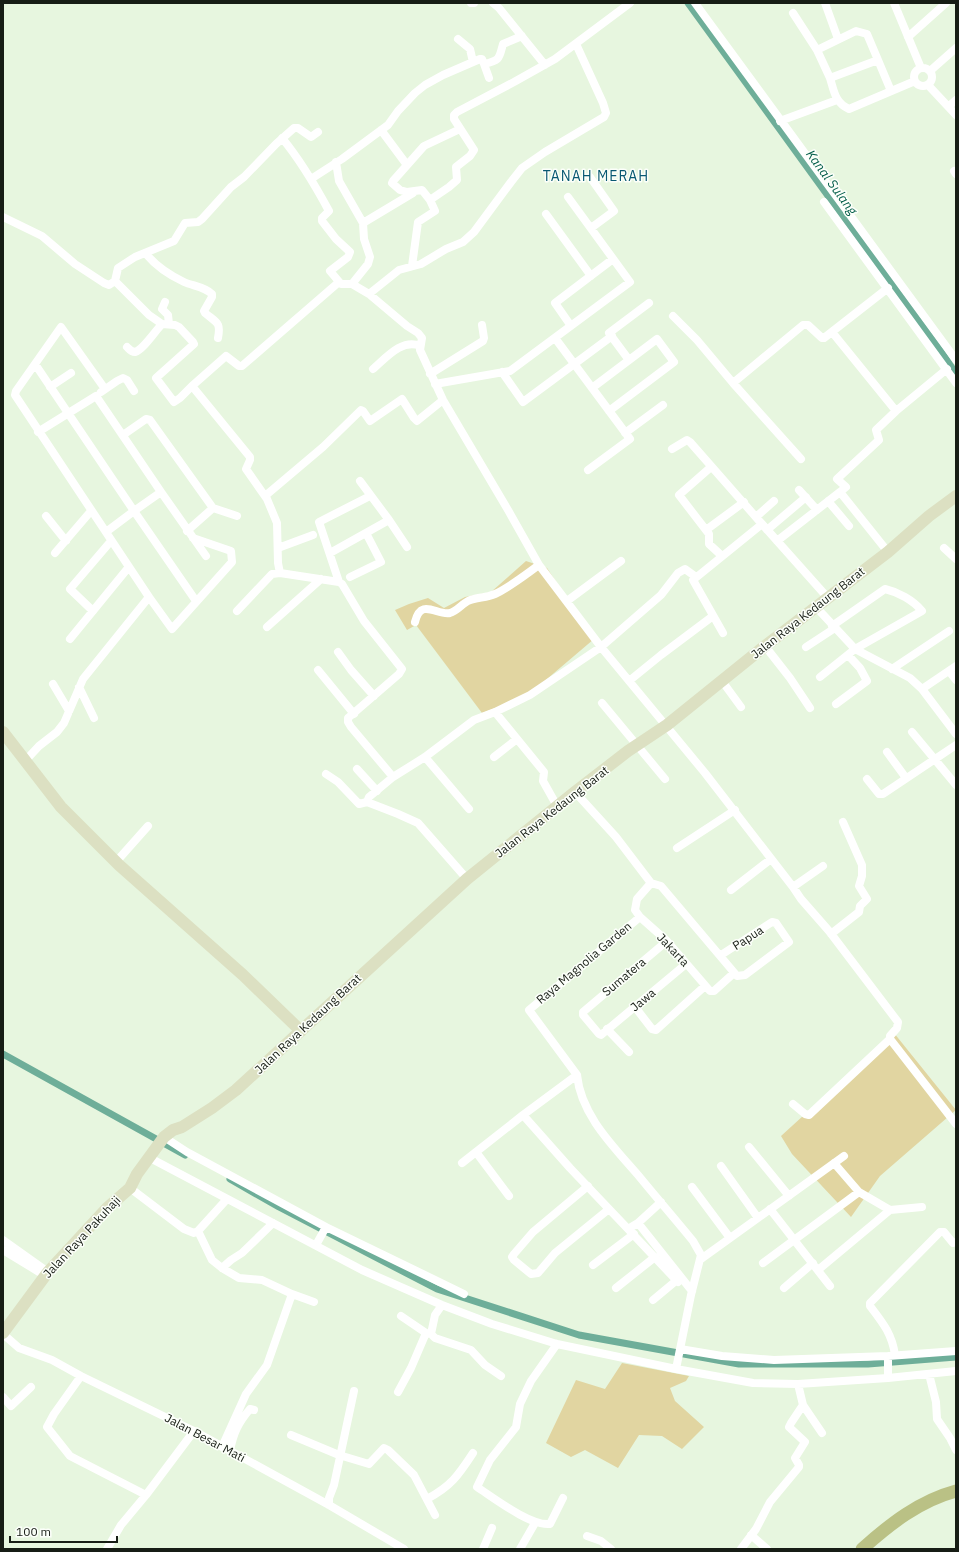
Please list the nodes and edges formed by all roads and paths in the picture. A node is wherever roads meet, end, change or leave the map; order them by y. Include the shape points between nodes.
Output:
1 (493, 3) edge
2 (630, 3) edge
3 (695, 3) edge
4 (825, 3) edge
5 (946, 3) edge
6 (896, 4) edge
7 (793, 13) dead end
8 (522, 36) junction
9 (908, 37) junction
10 (458, 39) dead end
11 (838, 39) junction
12 (576, 44) junction
13 (956, 48) edge
14 (817, 50) junction
15 (878, 60) junction
16 (473, 62) junction
17 (484, 64) junction
18 (545, 65) junction
19 (921, 68) junction
20 (930, 71) junction
21 (489, 78) dead end
22 (830, 78) junction
23 (915, 81) junction
24 (928, 85) junction
25 (891, 91) junction
26 (837, 100) junction
27 (956, 100) edge
28 (949, 106) junction
29 (956, 115) edge
30 (780, 121) junction
31 (460, 129) junction
32 (381, 130) junction
33 (318, 132) dead end
34 (282, 138) junction
35 (336, 162) junction
36 (407, 165) junction
37 (590, 177) dead end
38 (311, 179) junction
39 (415, 192) junction
40 (568, 197) dead end
41 (430, 200) junction
42 (824, 202) dead end
43 (546, 214) dead end
44 (3, 217) edge
45 (363, 223) junction
46 (591, 228) junction
47 (146, 254) junction
48 (614, 259) junction
49 (412, 266) junction
50 (591, 276) junction
51 (115, 281) junction
52 (338, 282) junction
53 (352, 284) junction
54 (888, 288) junction
55 (369, 294) junction
56 (165, 302) dead end
57 (649, 303) dead end
58 (673, 316) dead end
59 (165, 324) junction
60 (482, 325) dead end
61 (571, 326) junction
62 (832, 332) junction
63 (612, 336) junction
64 (218, 338) dead end
65 (555, 338) junction
66 (420, 346) junction
67 (127, 347) dead end
68 (629, 360) junction
69 (956, 360) edge
70 (35, 364) junction
71 (574, 364) junction
72 (373, 368) dead end
73 (948, 369) junction
74 (502, 372) junction
75 (72, 373) dead end
76 (430, 374) junction
77 (956, 383) edge
78 (435, 384) junction
79 (733, 384) junction
80 (192, 386) junction
81 (50, 387) junction
82 (592, 388) junction
83 (105, 389) junction
84 (134, 391) dead end
85 (96, 396) junction
86 (443, 400) junction
87 (663, 405) dead end
88 (609, 411) junction
89 (896, 411) junction
90 (68, 413) junction
91 (38, 432) junction
92 (625, 433) junction
93 (122, 435) junction
94 (672, 449) dead end
95 (801, 459) dead end
96 (711, 467) junction
97 (588, 470) dead end
98 (360, 481) dead end
99 (799, 490) dead end
100 (161, 492) junction
101 (840, 492) junction
102 (265, 496) junction
103 (370, 496) junction
104 (956, 496) edge
105 (806, 497) junction
106 (828, 500) junction
107 (744, 502) junction
108 (774, 502) dead end
109 (213, 508) junction
110 (817, 510) junction
111 (91, 511) junction
112 (134, 511) junction
113 (46, 516) dead end
114 (237, 516) dead end
115 (756, 518) junction
116 (389, 520) junction
117 (849, 526) dead end
118 (764, 527) junction
119 (706, 530) junction
120 (187, 531) junction
121 (106, 532) junction
122 (366, 533) junction
123 (314, 535) dead end
124 (193, 538) junction
125 (66, 541) junction
126 (111, 541) junction
127 (777, 541) junction
128 (407, 547) dead end
129 (278, 548) junction
130 (944, 548) dead end
131 (888, 552) junction
132 (55, 553) dead end
133 (330, 553) junction
134 (206, 556) dead end
135 (722, 556) junction
136 (956, 559) edge
137 (621, 561) dead end
138 (539, 566) junction
139 (128, 568) junction
140 (280, 572) junction
141 (350, 577) dead end
142 (696, 577) junction
143 (321, 580) junction
144 (339, 582) junction
145 (149, 597) junction
146 (828, 598) junction
147 (196, 601) junction
148 (566, 602) junction
149 (816, 607) junction
150 (93, 611) junction
151 (237, 611) dead end
152 (713, 616) junction
153 (415, 622) dead end
154 (267, 627) dead end
155 (833, 627) junction
156 (949, 631) dead end
157 (723, 633) dead end
158 (70, 639) dead end
159 (765, 646) junction
160 (806, 646) dead end
161 (601, 647) junction
162 (855, 649) junction
163 (338, 652) dead end
164 (848, 656) junction
165 (956, 666) edge
166 (892, 669) junction
167 (318, 670) dead end
168 (949, 671) junction
169 (820, 677) dead end
170 (956, 680) edge
171 (629, 681) junction
172 (722, 681) junction
173 (53, 684) dead end
174 (79, 686) junction
175 (922, 689) junction
176 (374, 696) junction
177 (602, 703) dead end
178 (836, 704) dead end
179 (741, 707) dead end
180 (810, 708) dead end
181 (68, 711) junction
182 (495, 712) junction
183 (354, 714) junction
184 (94, 718) dead end
185 (667, 725) junction
186 (3, 732) edge
187 (912, 732) dead end
188 (956, 734) edge
189 (517, 739) junction
190 (956, 745) edge
191 (636, 746) junction
192 (887, 752) dead end
193 (425, 757) junction
194 (494, 757) dead end
195 (934, 759) junction
196 (25, 761) junction
197 (357, 769) dead end
198 (326, 774) dead end
199 (392, 777) junction
200 (906, 778) junction
201 (665, 779) dead end
202 (867, 779) dead end
203 (956, 784) edge
204 (377, 792) junction
205 (575, 792) junction
206 (367, 802) junction
207 (557, 806) junction
208 (469, 809) dead end
209 (735, 810) junction
210 (843, 822) dead end
211 (148, 826) dead end
212 (677, 848) dead end
213 (771, 859) junction
214 (116, 862) junction
215 (823, 866) dead end
216 (467, 879) junction
217 (651, 883) junction
218 (794, 886) junction
219 (731, 890) dead end
220 (640, 917) junction
221 (831, 934) junction
222 (667, 941) junction
223 (721, 955) junction
224 (686, 964) junction
225 (734, 974) junction
226 (705, 986) junction
227 (635, 1007) junction
228 (608, 1029) junction
229 (300, 1031) junction
230 (600, 1035) joint
231 (890, 1039) junction
232 (629, 1052) dead end
233 (577, 1075) junction
234 (793, 1104) dead end
235 (523, 1115) junction
236 (956, 1124) edge
237 (163, 1139) junction
238 (749, 1147) dead end
239 (476, 1152) junction
240 (151, 1155) junction
241 (844, 1156) dead end
242 (462, 1163) dead end
243 (834, 1163) junction
244 (721, 1166) dead end
245 (588, 1186) junction
246 (692, 1187) dead end
247 (130, 1188) junction
248 (859, 1192) junction
249 (509, 1196) dead end
250 (788, 1196) junction
251 (227, 1199) junction
252 (661, 1202) junction
253 (922, 1207) dead end
254 (610, 1209) junction
255 (770, 1209) junction
256 (890, 1210) junction
257 (758, 1218) junction
258 (273, 1223) junction
259 (638, 1223) junction
260 (326, 1228) junction
261 (198, 1231) junction
262 (631, 1232) junction
263 (730, 1238) junction
264 (794, 1239) junction
265 (3, 1240) edge
266 (956, 1242) edge
267 (317, 1243) junction
268 (3, 1250) edge
269 (655, 1257) junction
270 (701, 1259) junction
271 (763, 1263) dead end
272 (593, 1265) dead end
273 (816, 1267) junction
274 (222, 1268) junction
275 (46, 1274) junction
276 (677, 1280) junction
277 (830, 1286) dead end
278 (616, 1288) dead end
279 (784, 1288) dead end
280 (692, 1293) junction
281 (292, 1294) junction
282 (464, 1294) dead end
283 (653, 1300) dead end
284 (314, 1302) dead end
285 (442, 1305) junction
286 (401, 1316) dead end
287 (3, 1334) edge
288 (428, 1334) junction
289 (557, 1344) junction
290 (679, 1350) junction
291 (956, 1351) edge
292 (890, 1358) junction
293 (676, 1367) junction
294 (956, 1371) edge
295 (929, 1374) junction
296 (81, 1376) junction
297 (501, 1376) dead end
298 (888, 1377) junction
299 (798, 1384) junction
300 (31, 1386) dead end
301 (354, 1391) dead end
302 (398, 1392) dead end
303 (3, 1398) edge
304 (803, 1405) junction
305 (254, 1410) dead end
306 (194, 1431) junction
307 (822, 1433) dead end
308 (291, 1435) dead end
309 (222, 1447) junction
310 (956, 1450) edge
311 (230, 1451) junction
312 (473, 1453) dead end
313 (339, 1455) junction
314 (956, 1491) edge
315 (146, 1495) junction
316 (563, 1498) dead end
317 (427, 1499) junction
318 (329, 1505) junction
319 (435, 1515) dead end
320 (535, 1523) junction
321 (492, 1528) dead end
322 (587, 1536) dead end
323 (751, 1536) junction
324 (107, 1549) edge
325 (404, 1549) edge
326 (483, 1549) edge
327 (520, 1549) edge
328 (611, 1549) edge
329 (741, 1549) edge
330 (767, 1549) edge
331 (862, 1549) edge

1 - 8 street
2 - 12 street
3 - 30 street
4 - 11 street
5 - 9 street
6 - 9 street
7 - 14 street
8 - 17 street via 504,43 500,58
8 - 18 street
9 - 19 street
10 - 16 street via 470,49
11 - 14 street
11 - 15 street via 856,31 867,34
12 - 18 street
12 - 49 street via 606,115 522,168 474,232 463,242 421,264
13 - 20 street
14 - 22 street
15 - 22 street
15 - 25 street
16 - 17 street via 481,59
16 - 32 street via 425,85
17 - 21 street
18 - 31 street via 457,112 454,117
19 - 20 street
19 - 23 street via 916,72
20 - 24 street via 932,80
22 - 26 street
23 - 24 street via 919,85
23 - 25 street
24 - 28 street
25 - 26 street via 849,109
26 - 30 street
27 - 28 street
28 - 29 street
30 - 69 street
31 - 36 street via 429,143
31 - 41 street via 474,151 456,166 456,182
32 - 35 street
32 - 36 street
33 - 34 street via 311,137 294,128
34 - 38 street
34 - 47 street via 202,219 198,222 185,223 174,241
35 - 38 street
35 - 45 street via 339,181
36 - 39 street via 392,183 404,192
37 - 46 street via 614,211
38 - 52 street via 329,211 322,221 350,252 348,257 330,271
39 - 41 street via 422,190
39 - 45 street
40 - 46 street
41 - 49 street via 435,211 418,222
42 - 54 street
43 - 50 street
44 - 51 street via 42,236 104,284 109,285
45 - 53 street via 370,260
46 - 48 street
47 - 51 street via 118,268
47 - 64 street via 153,263 183,282 209,290 212,297 204,311 218,324
48 - 50 street
48 - 61 street via 630,282
49 - 55 street via 399,270
50 - 61 street via 555,303
51 - 59 street via 144,311
52 - 53 street
52 - 80 street via 242,366 226,356
53 - 55 street
54 - 62 street
54 - 73 street
55 - 66 street via 420,335
56 - 59 street via 162,309 168,314
57 - 63 street via 609,333
58 - 79 street via 697,340
59 - 67 street via 135,352
59 - 80 street via 179,327 194,344 156,378 174,402
60 - 76 street via 483,341
61 - 65 street
62 - 79 street via 822,338 808,324 803,325
62 - 89 street
63 - 68 street
63 - 71 street
65 - 71 street
65 - 74 street via 510,371
66 - 72 street via 405,345
66 - 76 street
68 - 82 street
68 - 88 street via 657,339 674,362
70 - 81 street
70 - 83 street via 62,328
70 - 91 street via 15,395
71 - 74 street via 523,402
71 - 82 street
73 - 77 street
73 - 89 street
74 - 78 street
75 - 81 street
76 - 78 street
78 - 86 street
79 - 95 street
80 - 102 street via 250,457 246,469
81 - 90 street
82 - 88 street
83 - 84 street via 123,378
83 - 85 street
85 - 90 street
85 - 93 street
86 - 102 street via 417,420 402,399 370,421 361,410 318,452
86 - 138 street
87 - 92 street
88 - 92 street
89 - 101 street via 876,430 879,440 837,479 846,487
90 - 91 street
90 - 112 street
91 - 111 street
92 - 97 street via 630,439
93 - 100 street
93 - 109 street via 146,419 150,420
94 - 96 street via 689,441
96 - 107 street
96 - 119 street via 679,495
98 - 103 street
99 - 105 street
100 - 112 street
100 - 120 street
101 - 106 street
101 - 131 street
102 - 129 street via 277,523
103 - 116 street
103 - 133 street via 319,522
104 - 131 street, Jalan Raya Kedaung Barat
105 - 110 street
105 - 118 street
106 - 110 street
106 - 117 street
107 - 115 street
107 - 119 street
108 - 115 street
109 - 114 street
109 - 120 street
110 - 127 street
111 - 121 street
111 - 125 street
112 - 121 street
112 - 147 street
113 - 125 street
115 - 118 street
116 - 122 street
116 - 128 street
118 - 127 street
118 - 135 street
119 - 135 street via 709,534 709,544
120 - 124 street
121 - 126 street
122 - 133 street
122 - 141 street via 381,562
123 - 129 street
124 - 134 street
124 - 147 street via 232,552 232,562
125 - 132 street
126 - 139 street
126 - 150 street via 70,589
127 - 146 street
129 - 140 street
130 - 136 street
131 - 146 street, Jalan Raya Kedaung Barat
133 - 144 street
135 - 142 street
137 - 148 street
138 - 148 street
138 - 153 street via 496,594 468,601 451,613 421,610
139 - 145 street
139 - 150 street
140 - 143 street
140 - 151 street via 271,575
142 - 152 street via 693,582
142 - 161 street via 685,569 678,573 661,595
143 - 144 street
143 - 154 street
144 - 176 street via 364,621 402,669
145 - 147 street via 172,629
145 - 174 street
146 - 149 street, Jalan Raya Kedaung Barat
148 - 161 street
149 - 155 street
149 - 159 street, Jalan Raya Kedaung Barat
150 - 158 street
152 - 157 street
152 - 171 street
155 - 160 street
155 - 162 street
155 - 162 street via 885,590 894,591 916,604 922,611
156 - 166 street
159 - 172 street, Jalan Raya Kedaung Barat
159 - 180 street
161 - 171 street
161 - 182 street via 530,695
162 - 164 street
162 - 166 street
163 - 176 street
164 - 169 street
164 - 178 street via 868,679
165 - 168 street
166 - 175 street via 910,678
167 - 183 street
168 - 170 street
168 - 175 street
171 - 185 street
172 - 179 street
172 - 185 street, Jalan Raya Kedaung Barat
173 - 181 street
174 - 181 street
174 - 184 street
175 - 188 street
176 - 183 street
177 - 191 street
181 - 196 street via 64,723 57,732
182 - 189 street
182 - 193 street via 474,720
183 - 199 street via 348,718 351,728
185 - 191 street, Jalan Raya Kedaung Barat
185 - 209 street
186 - 196 street
187 - 195 street
189 - 194 street
189 - 207 street via 544,772 543,782
190 - 195 street
191 - 201 street
191 - 205 street, Jalan Raya Kedaung Barat
192 - 200 street
193 - 199 street
193 - 208 street
195 - 200 street
195 - 203 street
196 - 214 street via 62,807
197 - 204 street
198 - 206 street via 338,782 359,804
199 - 204 street
200 - 202 street via 882,795
204 - 206 street via 369,797
205 - 207 street, Jalan Raya Kedaung Barat
205 - 217 street via 616,837
206 - 216 street via 418,823
207 - 216 street, Jalan Raya Kedaung Barat
209 - 212 street
209 - 213 street
210 - 221 street via 862,865 859,886 867,899 860,906 859,912
211 - 214 street
213 - 218 street
213 - 219 street
214 - 229 street via 243,975
215 - 218 street
216 - 229 street, Jalan Raya Kedaung Barat
217 - 220 street via 637,899 635,910
217 - 223 street via 661,886
218 - 221 street via 801,899
220 - 222 street, Jakarta
220 - 233 street, Raya Magnolia Garden via 529,1010
221 - 231 street via 898,1022
222 - 224 street, Jakarta
222 - 230 street, Sumatera via 582,1013
223 - 225 street
223 - 225 street, Papua via 772,922 776,923 789,942 745,975
224 - 226 street, Jakarta
224 - 227 street, Jawa
225 - 226 street via 714,992
226 - 227 street via 654,1030
227 - 228 street, Jawa
228 - 230 street, Jawa
228 - 232 street
229 - 237 street, Jalan Raya Kedaung Barat via 236,1090 212,1108 172,1130
231 - 234 street via 809,1115
231 - 236 street
233 - 235 street
233 - 252 street via 586,1107 601,1132
235 - 239 street
235 - 245 street
237 - 240 street, Jalan Raya Pakuhaji
237 - 260 street
238 - 250 street
239 - 242 street
239 - 249 street
240 - 247 street, Jalan Raya Pakuhaji
240 - 251 street
241 - 243 street
243 - 248 street
243 - 250 street
244 - 257 street
245 - 254 street
245 - 254 street via 533,1232 514,1254 514,1260 531,1274 538,1273 555,1254
246 - 263 street
247 - 261 street via 184,1229 194,1233
247 - 275 street, Jalan Raya Pakuhaji via 107,1208
248 - 256 street
248 - 264 street
250 - 255 street
251 - 258 street
251 - 261 street
252 - 259 street
252 - 270 street via 693,1241
253 - 256 street
254 - 262 street
255 - 257 street
255 - 264 street
256 - 273 street
257 - 263 street
258 - 267 street
258 - 274 street
259 - 262 street
259 - 280 street
260 - 267 street
260 - 282 street
261 - 274 street via 212,1260
262 - 269 street
262 - 272 street
263 - 270 street
264 - 271 street
264 - 273 street
265 - 275 street
266 - 292 street via 953,1243 944,1232 940,1232 870,1302 870,1306 892,1338
267 - 285 street via 362,1270
268 - 275 street
269 - 276 street
269 - 278 street
270 - 280 street
273 - 277 street
273 - 279 street
274 - 281 street via 239,1278 262,1280
275 - 287 street, Jalan Raya Pakuhaji
276 - 280 street
276 - 283 street
280 - 290 street
281 - 284 street
281 - 309 street via 267,1365 246,1394
285 - 288 street
285 - 289 street
286 - 288 street
287 - 296 street, Jalan Besar Mati via 19,1348 52,1360
288 - 297 street via 472,1350 485,1365
288 - 302 street
289 - 293 street
289 - 320 street via 531,1381 520,1404 516,1426 490,1460 478,1487
290 - 292 street via 774,1360
290 - 293 street
291 - 292 street
292 - 298 street
293 - 299 street via 753,1383
294 - 295 street
295 - 298 street
295 - 310 street via 937,1419
296 - 306 street, Jalan Besar Mati
296 - 315 street via 47,1427 70,1456
298 - 299 street
299 - 304 street
300 - 303 street via 11,1406
301 - 313 street
304 - 307 street
304 - 323 street via 789,1427 805,1442 795,1458 799,1467 770,1502
305 - 311 street via 250,1409 245,1414 233,1434
306 - 309 street, Jalan Besar Mati
306 - 315 street
308 - 313 street
309 - 311 street, Jalan Besar Mati
311 - 318 street, Jalan Besar Mati
312 - 317 street via 455,1479
313 - 317 street via 369,1464 384,1448 414,1475
313 - 318 street
314 - 331 main road via 905,1514
315 - 324 street via 121,1525
316 - 320 street via 550,1524
317 - 319 street
318 - 325 street, Jalan Besar Mati
320 - 327 street
321 - 326 street
322 - 328 street
323 - 329 street
323 - 330 street

